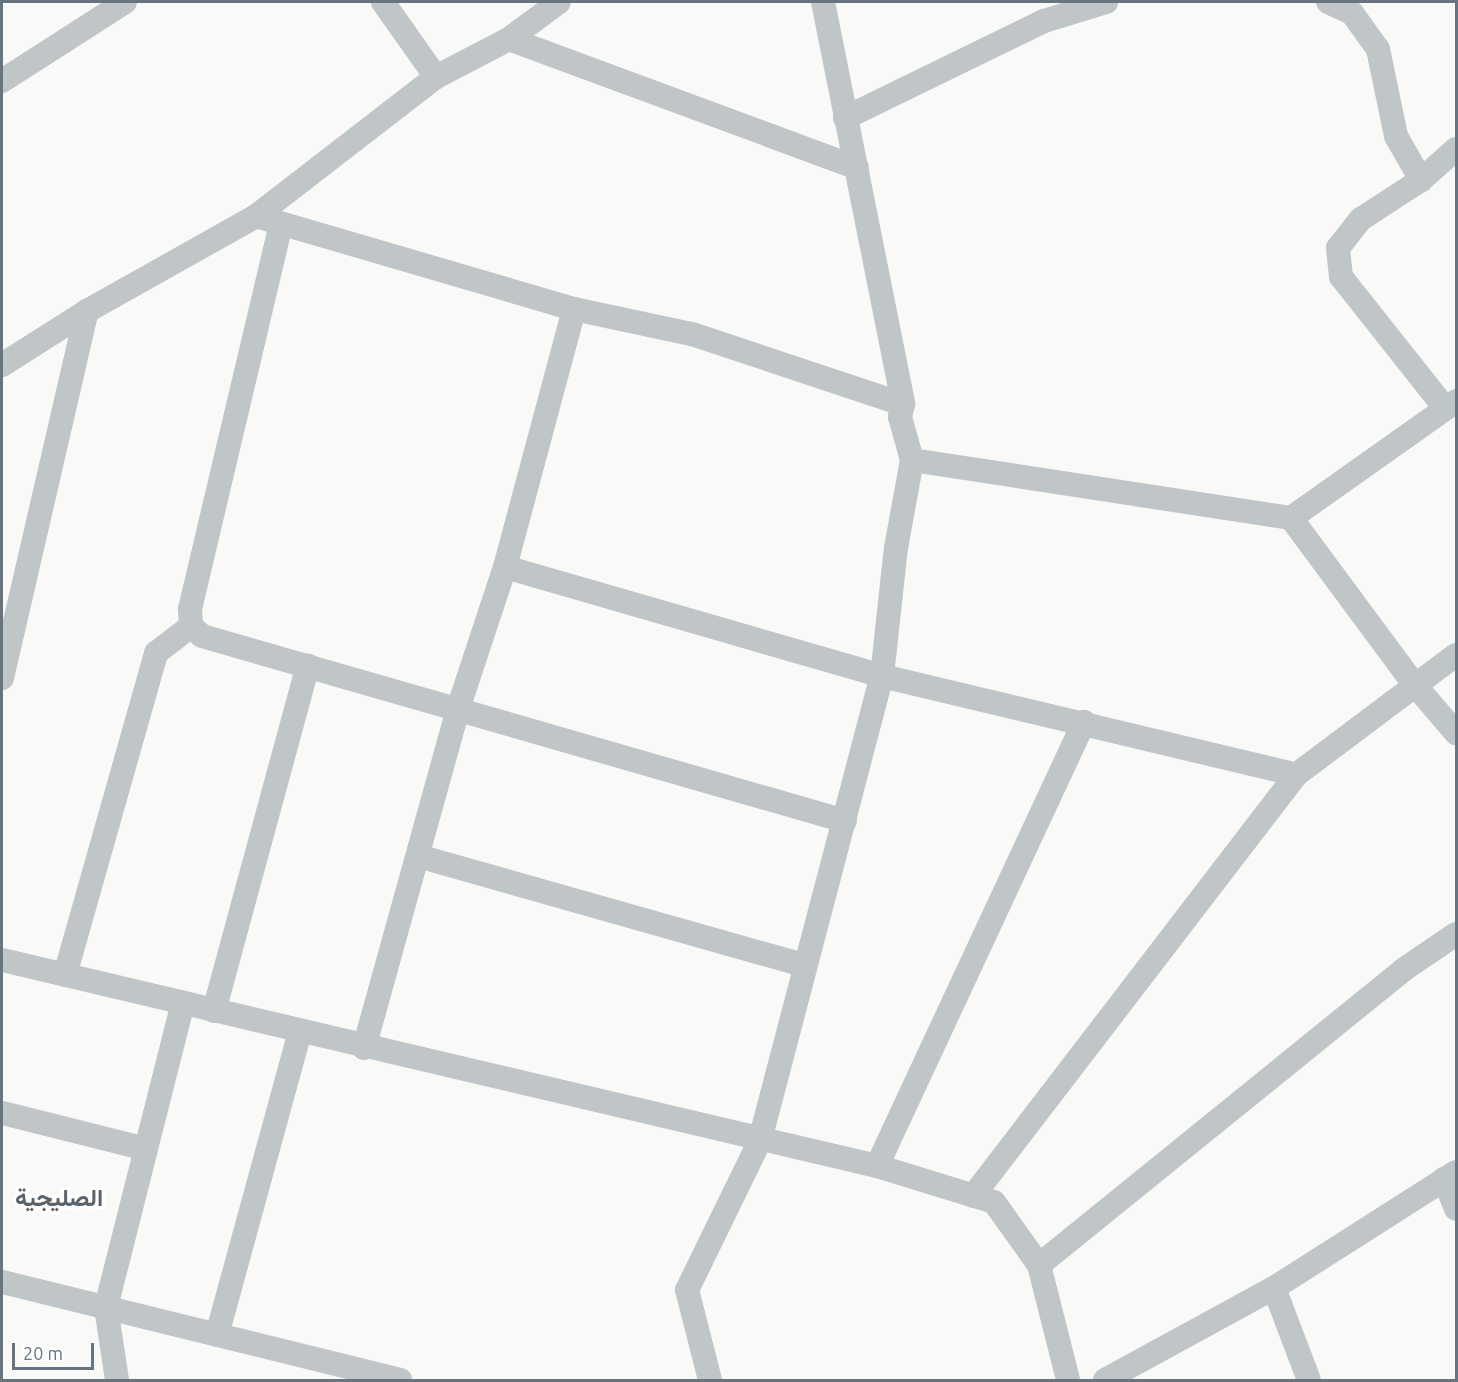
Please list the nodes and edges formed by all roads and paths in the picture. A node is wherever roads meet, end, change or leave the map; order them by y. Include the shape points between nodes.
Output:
1 (125, 2) edge
2 (383, 2) edge
3 (559, 2) edge
4 (823, 2) edge
5 (1106, 2) edge
6 (1328, 2) edge
7 (1042, 11) edge
8 (509, 39) junction
9 (436, 77) junction
10 (2, 81) edge
11 (845, 118) junction
12 (1456, 149) edge
13 (857, 168) junction
14 (1421, 180) junction
15 (256, 216) junction
16 (281, 224) junction
17 (574, 309) junction
18 (87, 311) junction
19 (2, 365) edge
20 (903, 404) junction
21 (1451, 405) edge
22 (912, 460) junction
23 (1291, 518) junction
24 (505, 567) junction
25 (191, 626) junction
26 (5, 650) edge
27 (1456, 655) edge
28 (308, 666) junction
29 (882, 676) junction
30 (2, 678) edge
31 (1414, 684) junction
32 (458, 712) junction
33 (1084, 722) junction
34 (1456, 733) edge
35 (1296, 775) junction
36 (845, 821) junction
37 (418, 856) junction
38 (1456, 934) edge
39 (2, 960) edge
40 (803, 965) junction
41 (66, 975) junction
42 (183, 1003) junction
43 (214, 1011) junction
44 (300, 1032) junction
45 (364, 1048) junction
46 (2, 1113) edge
47 (760, 1140) junction
48 (146, 1149) junction
49 (877, 1166) junction
50 (1450, 1176) edge
51 (973, 1196) junction
52 (1456, 1209) edge
53 (1039, 1265) junction
54 (2, 1282) edge
55 (1274, 1288) junction
56 (106, 1307) junction
57 (217, 1335) junction
58 (117, 1380) edge
59 (400, 1380) edge
60 (710, 1380) edge
61 (1068, 1380) edge
62 (1105, 1380) edge
63 (1309, 1380) edge

1 - 10 street
2 - 9 street
3 - 8 street
4 - 11 street
5 - 7 street
6 - 14 street via 1352,13 1378,49 1396,136
7 - 11 street
8 - 9 street
8 - 13 street
9 - 15 street
11 - 13 street
12 - 14 street
13 - 20 street
14 - 21 street via 1361,219 1338,248 1341,277
15 - 16 street
15 - 18 street
16 - 17 street
16 - 25 street via 190,609
17 - 20 street via 692,334
17 - 24 street
18 - 19 street
18 - 26 street
20 - 22 street via 900,417
21 - 23 street
22 - 23 street
22 - 29 street via 896,548
23 - 31 street
24 - 29 street
24 - 32 street
25 - 28 street via 202,636
25 - 41 street via 156,652
26 - 30 street
27 - 31 street
28 - 32 street
28 - 43 street
29 - 33 street
29 - 36 street
31 - 34 street
31 - 35 street
32 - 36 street
32 - 37 street
33 - 35 street
33 - 49 street
35 - 51 street
36 - 40 street
37 - 40 street
37 - 45 street
38 - 53 street via 1403,970
39 - 41 street
40 - 47 street
41 - 42 street
42 - 43 street
42 - 48 street
43 - 44 street
44 - 45 street
44 - 57 street
45 - 47 street
46 - 48 street
47 - 49 street
47 - 60 street via 687,1290
48 - 56 street
49 - 51 street
50 - 52 street
50 - 55 street
51 - 53 street via 993,1202
53 - 61 street
54 - 56 street
55 - 62 street
55 - 63 street
56 - 57 street
56 - 58 street
57 - 59 street

